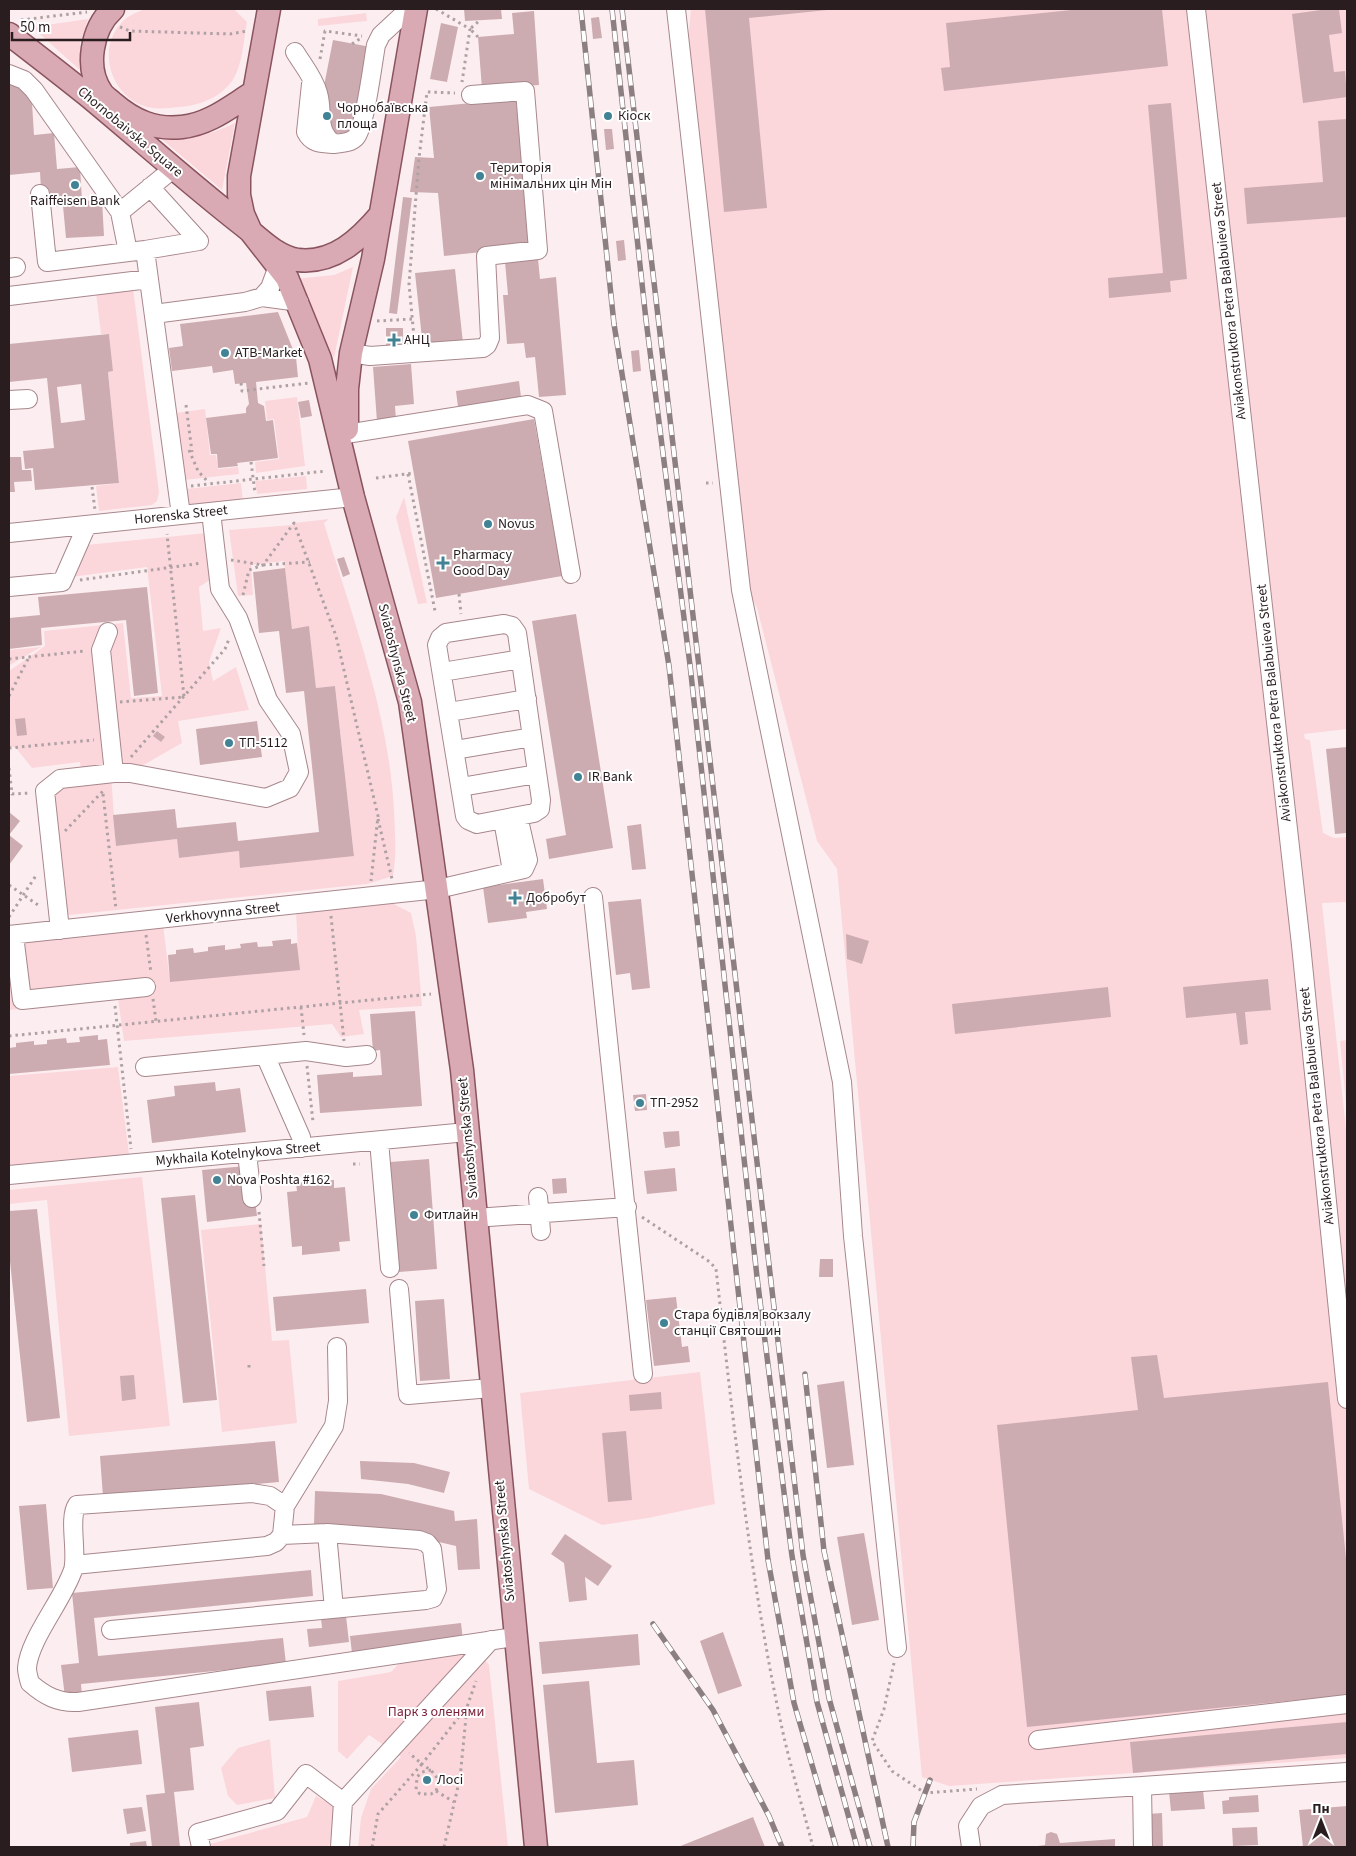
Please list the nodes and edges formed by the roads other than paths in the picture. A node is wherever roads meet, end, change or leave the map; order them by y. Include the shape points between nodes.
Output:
1 (269, 9) edge
2 (409, 9) edge
3 (416, 9) edge
4 (676, 9) edge
5 (1196, 9) edge
6 (107, 15) edge
7 (15, 27) edge
8 (294, 52) dead end
9 (9, 74) edge
10 (464, 91) road end
11 (254, 92) junction
12 (174, 168) junction
13 (150, 187) junction
14 (40, 194) dead end
15 (120, 212) junction
16 (381, 214) junction
17 (251, 232) junction
18 (136, 251) junction
19 (278, 266) junction
20 (149, 279) junction
21 (9, 296) edge
22 (262, 297) junction
23 (298, 302) junction
24 (154, 314) junction
25 (352, 353) junction
26 (28, 399) dead end
27 (9, 400) edge
28 (346, 434) junction
29 (336, 469) junction
30 (353, 497) junction
31 (211, 512) junction
32 (181, 515) junction
33 (91, 521) junction
34 (9, 533) edge
35 (570, 574) dead end
36 (9, 587) edge
37 (108, 632) dead end
38 (521, 659) junction
39 (442, 672) junction
40 (527, 699) junction
41 (449, 712) junction
42 (532, 737) junction
43 (455, 750) junction
44 (114, 772) junction
45 (537, 774) junction
46 (461, 787) junction
47 (511, 818) junction
48 (438, 889) junction
49 (593, 897) dead end
50 (59, 924) junction
51 (12, 935) edge
52 (146, 987) dead end
53 (265, 1055) junction
54 (368, 1055) dead end
55 (145, 1067) dead end
56 (467, 1132) junction
57 (379, 1141) junction
58 (302, 1148) junction
59 (247, 1153) junction
60 (9, 1175) edge
61 (252, 1198) dead end
62 (627, 1207) junction
63 (475, 1218) junction
64 (390, 1268) dead end
65 (400, 1289) dead end
66 (337, 1347) dead end
67 (643, 1374) dead end
68 (491, 1388) junction
69 (1347, 1398) edge
70 (284, 1506) junction
71 (327, 1533) junction
72 (282, 1535) junction
73 (74, 1565) junction
74 (334, 1609) junction
75 (111, 1630) dead end
76 (514, 1637) junction
77 (491, 1640) junction
78 (897, 1648) road end
79 (1347, 1704) edge
80 (1038, 1740) dead end
81 (1347, 1772) edge
82 (1142, 1786) junction
83 (344, 1802) junction
84 (201, 1847) edge
85 (340, 1847) edge
86 (536, 1847) edge
87 (971, 1847) edge
88 (1143, 1847) edge

1 - 11 main road
2 - 8 street via 376,45 362,122 357,137 350,141 318,143 309,138 306,132 314,82
3 - 16 main road
4 - 78 street via 741,590 842,1082 852,1236
5 - 69 street, Aviakonstruktora Petra Balabuieva Street via 1301,945
6 - 11 main road, Chornobaivska Square via 92,48 96,78 102,93 127,114 150,126 184,127 218,115
7 - 12 main road, Chornobaivska Square via 84,93
9 - 15 street via 24,80 34,90
10 - 25 street via 525,91 538,250 486,256 490,338 483,348 370,356
11 - 17 main road via 239,176 242,214
12 - 13 street
12 - 17 main road, Chornobaivska Square
13 - 15 street
13 - 18 street via 199,241
14 - 18 street via 47,262
15 - 18 street
16 - 17 main road, Chornobaivska Square via 352,245 323,258 299,260 283,255
16 - 25 main road, Sviatoshynska Street
17 - 19 main road, Sviatoshynska Street
18 - 20 street
19 - 22 street via 270,288
19 - 23 main road, Sviatoshynska Street
20 - 21 street
20 - 24 street
22 - 23 street
22 - 24 street
23 - 29 main road, Sviatoshynska Street via 329,390
24 - 32 street
25 - 28 main road, Sviatoshynska Street
26 - 27 street
28 - 29 main road, Sviatoshynska Street
28 - 35 street via 528,405 543,411
29 - 30 main road, Sviatoshynska Street
30 - 31 street, Horenska Street
30 - 48 main road, Sviatoshynska Street via 410,702
31 - 32 street, Horenska Street
31 - 44 street via 220,589 238,618 268,700 291,734 299,772 290,788 266,798 130,772
32 - 33 street, Horenska Street
33 - 34 street, Horenska Street
33 - 36 street via 62,582
37 - 44 street via 102,650
38 - 39 street
38 - 39 street via 517,633 512,626 504,624 446,633 437,645
38 - 40 street
39 - 41 street
40 - 41 street
40 - 42 street
41 - 43 street
42 - 43 street
42 - 45 street
43 - 46 street
44 - 50 street via 60,779 46,791
45 - 46 street
45 - 47 street via 540,808 534,814
46 - 47 street via 468,820 477,824
47 - 48 street, Verkhovynna Street via 528,860 524,868
48 - 50 street, Verkhovynna Street
48 - 56 main road, Sviatoshynska Street
49 - 62 street
50 - 51 street, Verkhovynna Street
51 - 52 street via 22,1000
53 - 54 street via 306,1052 346,1057
53 - 55 street
53 - 58 street via 301,1136
56 - 57 street, Mykhaila Kotelnykova Street
56 - 63 main road, Sviatoshynska Street
57 - 58 street, Mykhaila Kotelnykova Street
57 - 64 street
58 - 59 street, Mykhaila Kotelnykova Street
59 - 60 street, Mykhaila Kotelnykova Street
59 - 61 street
62 - 63 street
62 - 67 street
63 - 68 main road, Sviatoshynska Street
65 - 68 street via 408,1395
66 - 70 street via 338,1413 334,1426
68 - 76 main road, Sviatoshynska Street
70 - 72 street
70 - 73 street via 270,1496 252,1493 80,1504 74,1513
71 - 72 street
71 - 74 street
71 - 74 street via 427,1543 432,1549 437,1589 433,1598 426,1600
72 - 73 street via 267,1546
73 - 77 street via 70,1579 35,1644 27,1668 30,1683 43,1695 64,1702
74 - 75 street
76 - 77 street
76 - 86 main road, Sviatoshynska Street
77 - 83 street
79 - 80 street
81 - 82 street
82 - 87 street via 1002,1795 982,1806 968,1826
82 - 88 street
83 - 84 street via 306,1774 277,1811 198,1833
83 - 85 street

